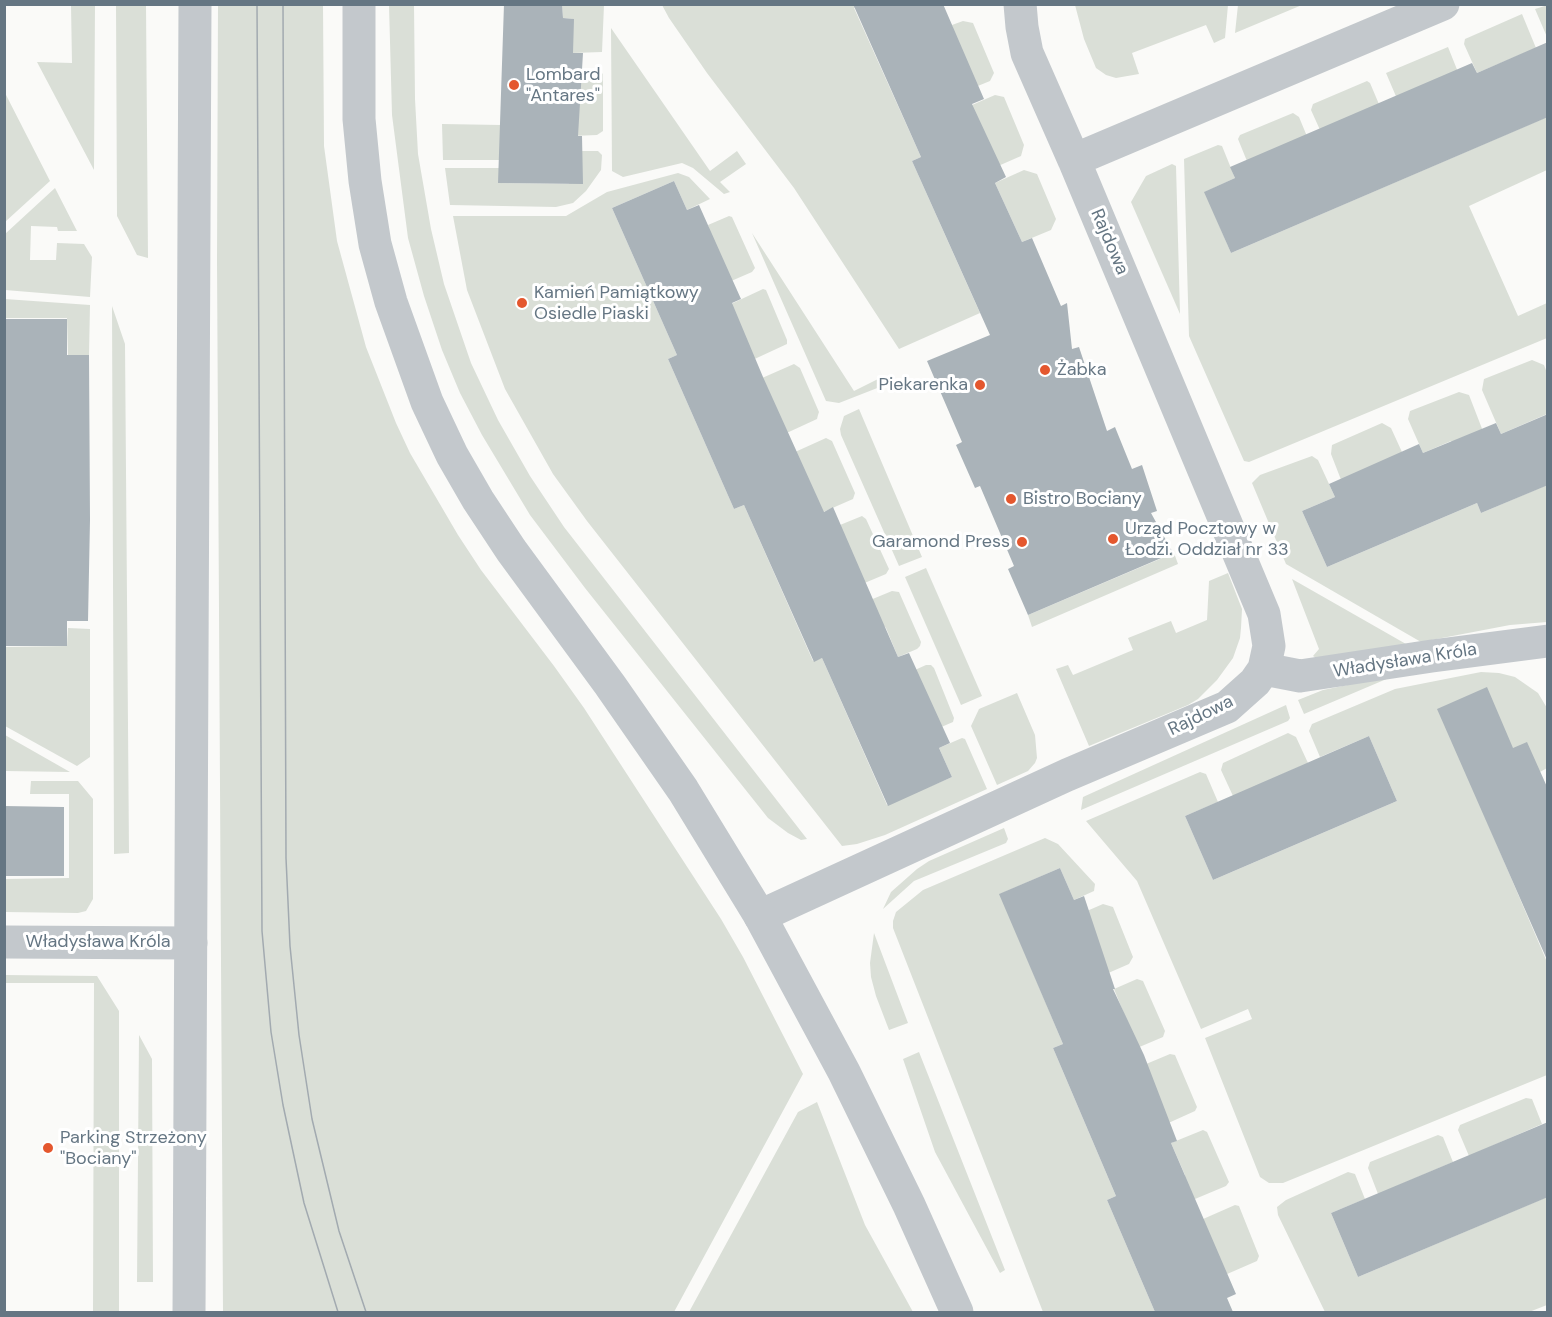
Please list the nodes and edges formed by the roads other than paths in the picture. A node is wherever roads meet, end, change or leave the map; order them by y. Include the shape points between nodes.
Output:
1 (195, 4) edge
2 (359, 4) edge
3 (1020, 4) edge
4 (1443, 4) edge
5 (1074, 160) junction
6 (1548, 641) edge
7 (1264, 669) junction
8 (760, 916) junction
9 (4, 942) edge
10 (191, 943) junction
11 (189, 1312) edge
12 (957, 1312) edge

1 - 10 street
2 - 8 street via 359,119 375,244 427,402 478,500 683,790
3 - 5 street, Rajdowa via 1027,53
4 - 5 street
5 - 7 street, Rajdowa via 1264,614 1269,646
6 - 7 street, Władysława Króla via 1300,676
7 - 8 street, Rajdowa via 1256,682 1227,707
8 - 12 street via 844,1072
9 - 10 street, Władysława Króla
10 - 11 street

